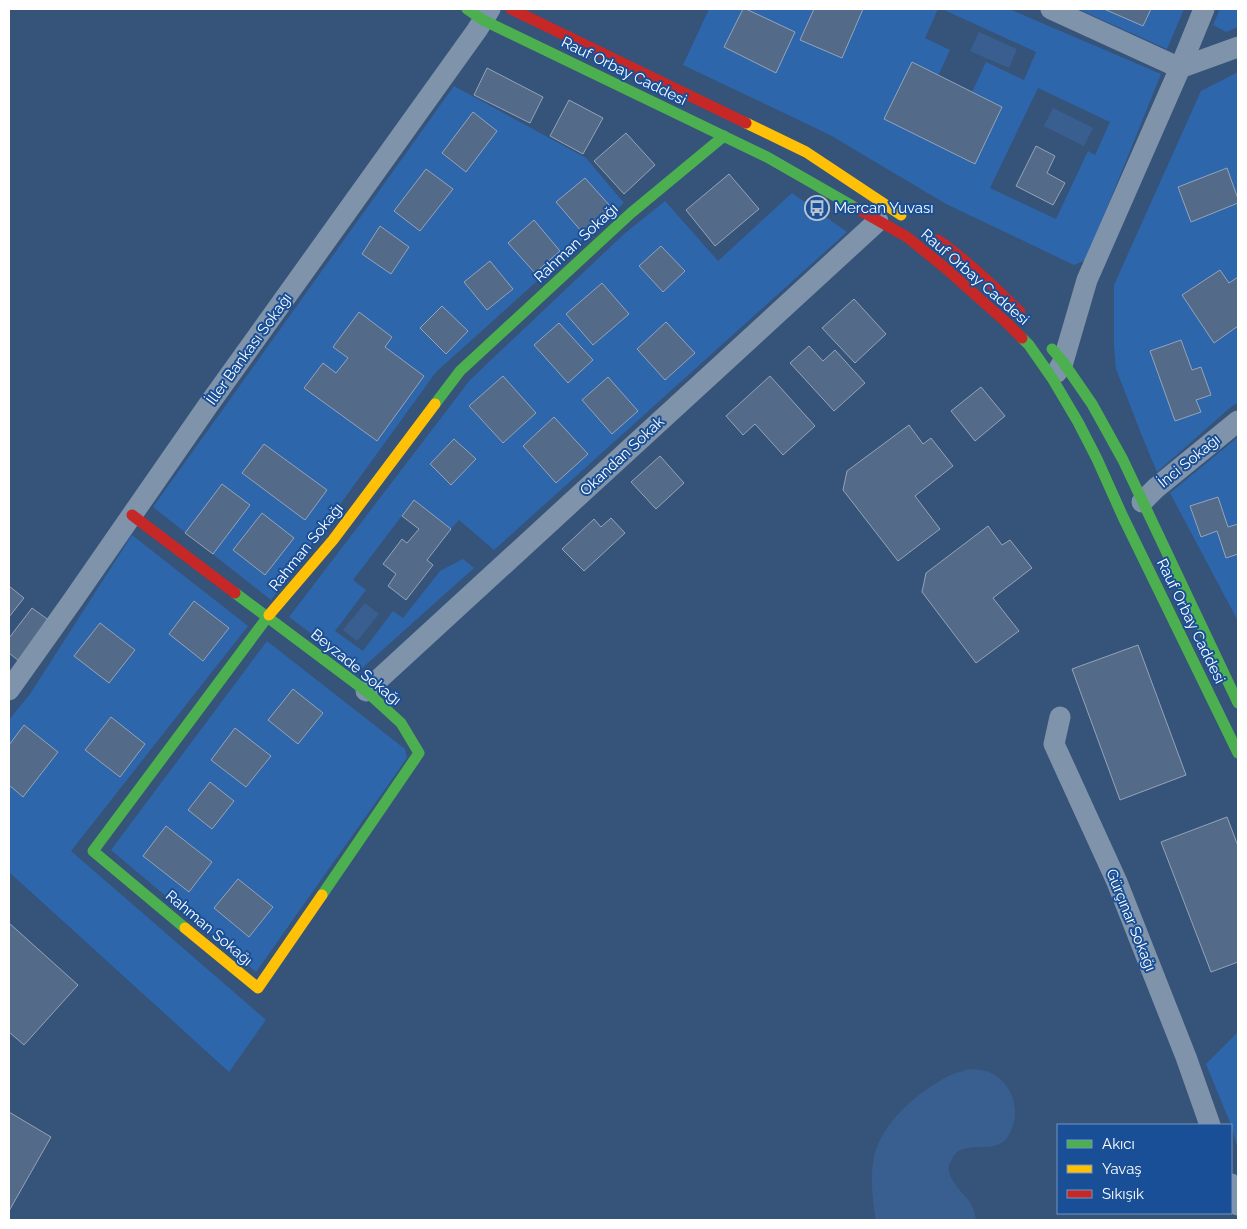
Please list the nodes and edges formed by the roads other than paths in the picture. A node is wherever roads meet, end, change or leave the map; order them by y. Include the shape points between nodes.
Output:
1 (511, 9) edge
2 (1051, 9) edge
3 (1204, 9) edge
4 (480, 12) edge
5 (1238, 47) edge
6 (1180, 68) junction
7 (724, 136) junction
8 (909, 220) dead end
9 (878, 221) junction
10 (931, 235) dead end
11 (1027, 319) dead end
12 (1044, 340) dead end
13 (1057, 370) junction
14 (1238, 421) edge
15 (1142, 502) junction
16 (132, 515) junction
17 (268, 617) junction
18 (9, 690) edge
19 (366, 691) junction
20 (1238, 703) edge
21 (1060, 717) dead end
22 (1238, 752) edge
23 (258, 988) joint
24 (1210, 1124) edge
25 (1232, 1187) edge
26 (1238, 1205) edge

1 - 8 street, Rauf Orbay Caddesi via 806,152
2 - 6 street
3 - 6 street
4 - 7 street, Rauf Orbay Caddesi
4 - 16 street, İller Bankası Sokağı via 477,30
5 - 6 street
6 - 13 street via 1087,280
7 - 9 street, Rauf Orbay Caddesi
7 - 17 street, Rahman Sokağı via 631,213 460,371 333,540
9 - 13 street, Rauf Orbay Caddesi via 907,238 944,267
9 - 19 street, Okandan Sokak
10 - 11 street, Rauf Orbay Caddesi via 961,256
12 - 13 street, Rauf Orbay Caddesi
13 - 15 street, Rauf Orbay Caddesi via 1092,404
13 - 22 street, Rauf Orbay Caddesi via 1123,517
14 - 15 street, İnci Sokağı
15 - 20 street, Rauf Orbay Caddesi
16 - 17 street, Beyzade Sokağı
16 - 18 street, İller Bankası Sokağı
17 - 19 street, Beyzade Sokağı
17 - 23 street, Rahman Sokağı via 93,851
19 - 23 street, Beyzade Sokağı via 401,723 419,753
21 - 24 street, Gürçınar Sokağı via 1054,744 1117,882
25 - 26 street

